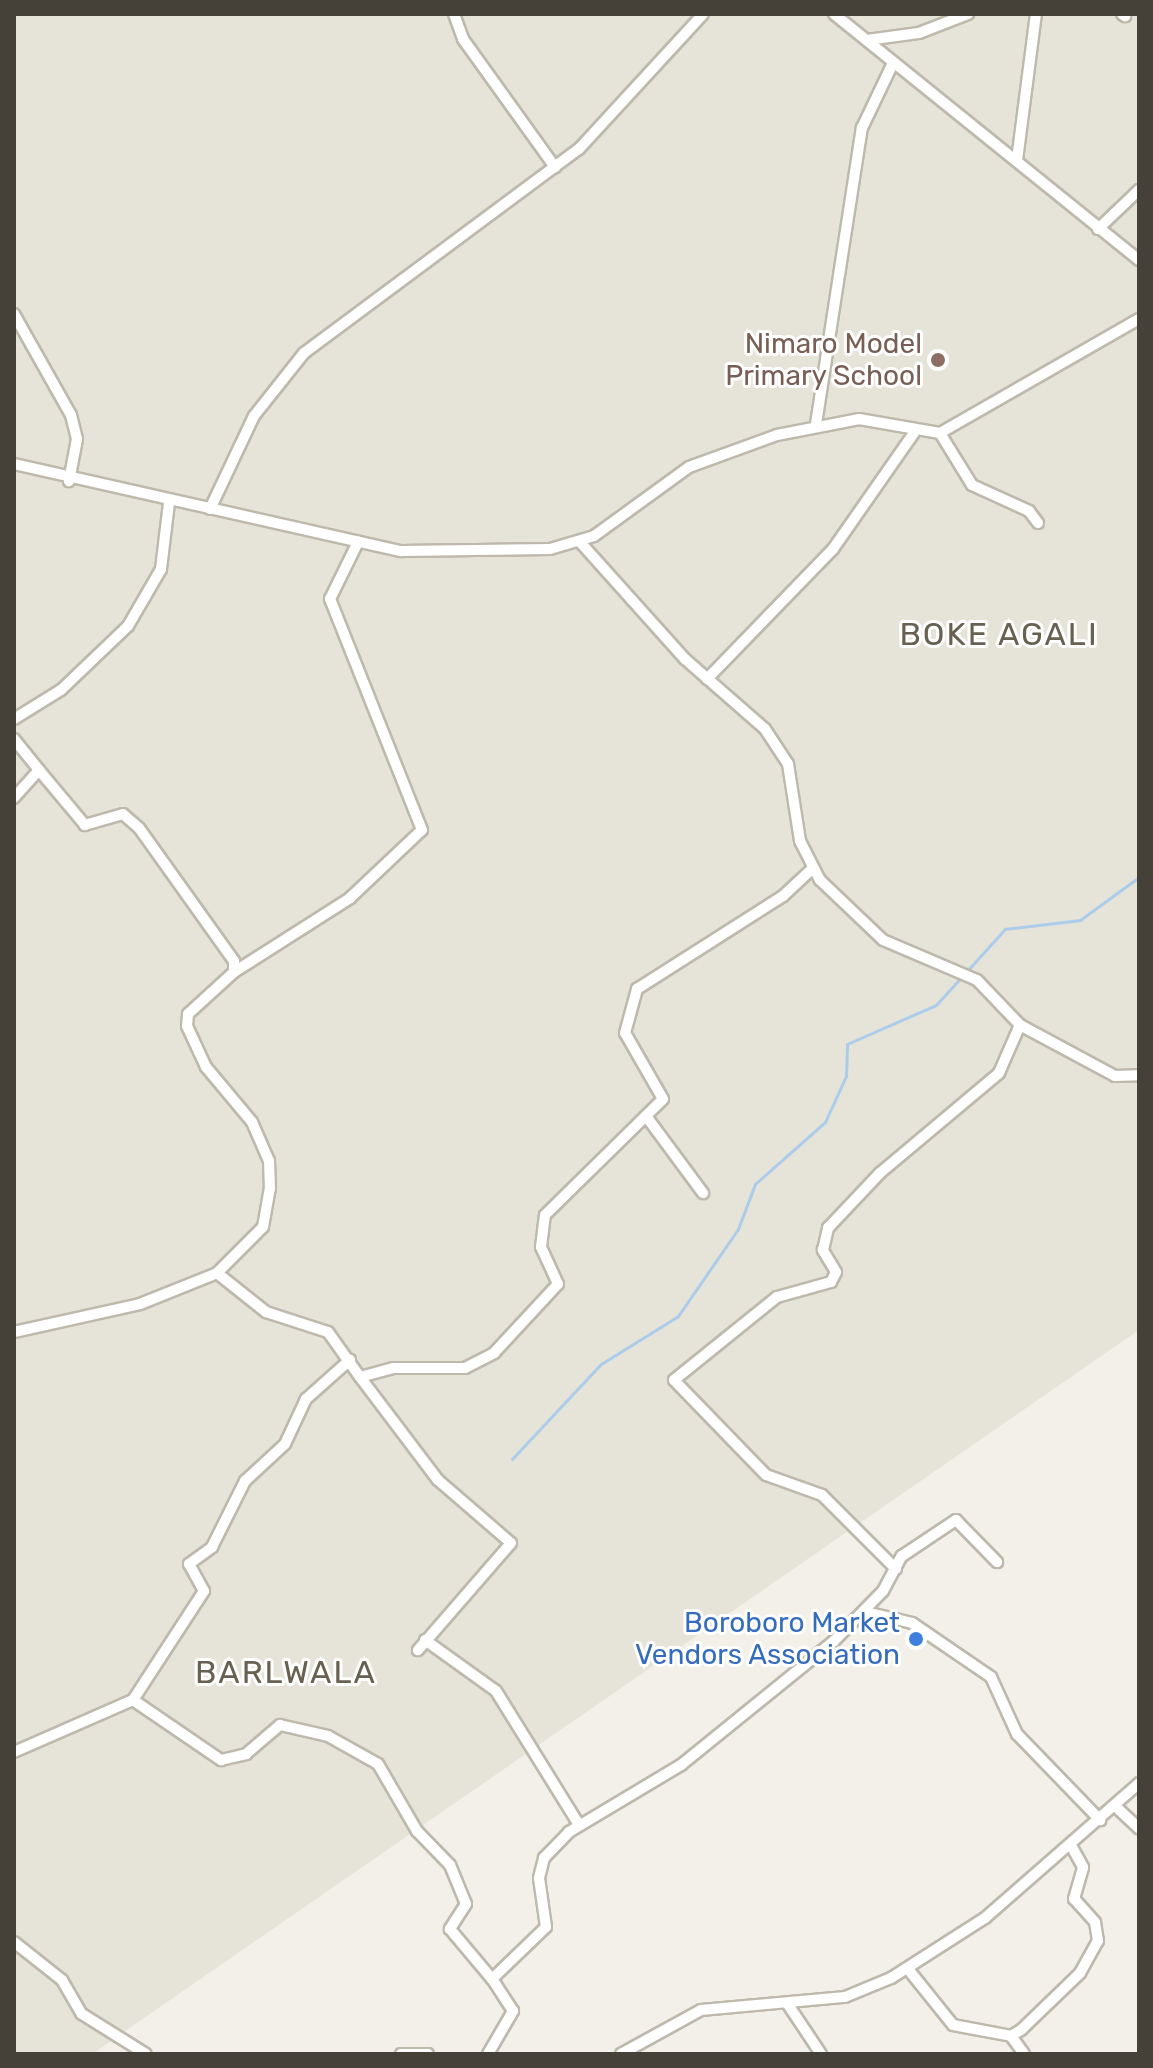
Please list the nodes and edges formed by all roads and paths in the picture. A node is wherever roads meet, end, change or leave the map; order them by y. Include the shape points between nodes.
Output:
1 (454, 14) edge
2 (703, 14) edge
3 (834, 14) edge
4 (968, 14) edge
5 (1036, 14) edge
6 (867, 40) junction
7 (893, 63) junction
8 (1017, 160) junction
9 (555, 167) junction
10 (1139, 190) edge
11 (1098, 229) junction
12 (1139, 260) edge
13 (14, 314) edge
14 (1139, 319) edge
15 (816, 424) junction
16 (914, 433) junction
17 (940, 433) junction
18 (14, 464) edge
19 (69, 481) junction
20 (169, 503) junction
21 (210, 509) junction
22 (1038, 523) dead end
23 (358, 542) junction
24 (580, 542) junction
25 (707, 679) junction
26 (14, 719) edge
27 (14, 739) edge
28 (39, 770) junction
29 (14, 798) edge
30 (811, 870) junction
31 (234, 972) junction
32 (1020, 1025) junction
33 (1139, 1075) edge
34 (646, 1116) junction
35 (703, 1193) dead end
36 (217, 1273) junction
37 (14, 1332) edge
38 (350, 1360) junction
39 (360, 1377) junction
40 (997, 1562) dead end
41 (896, 1569) junction
42 (866, 1612) junction
43 (425, 1640) junction
44 (418, 1650) dead end
45 (133, 1700) junction
46 (14, 1752) edge
47 (1139, 1783) edge
48 (1115, 1806) junction
49 (1100, 1820) junction
50 (578, 1823) junction
51 (1139, 1828) edge
52 (1072, 1847) junction
53 (14, 1942) edge
54 (908, 1969) junction
55 (492, 1979) junction
56 (787, 2003) junction
57 (1011, 2036) junction
58 (146, 2054) edge
59 (401, 2054) edge
60 (428, 2054) edge
61 (488, 2054) edge
62 (621, 2054) edge
63 (821, 2054) edge
64 (1024, 2054) edge

1 - 9 street via 463,39
2 - 9 street
3 - 6 street
4 - 6 street via 919,33
5 - 8 street
6 - 7 street
7 - 8 street
7 - 15 street via 862,128
8 - 11 street
9 - 21 street via 304,353 254,416
10 - 11 street
11 - 12 street
13 - 19 street via 71,415 77,439
14 - 17 street
15 - 16 street via 859,419
15 - 24 street via 689,467
16 - 17 street
16 - 25 street via 833,549
17 - 22 street via 972,485 1029,511
18 - 19 street
19 - 20 street
20 - 21 street
20 - 26 street via 161,569 128,626 61,690
21 - 23 street
23 - 24 street via 479,553
23 - 31 street via 330,599 422,830 350,898
24 - 25 street
25 - 30 street via 753,715 788,764
27 - 28 street
28 - 29 street
28 - 31 street via 85,825 123,814 158,847 222,940
30 - 32 street via 883,940 977,980
30 - 34 street via 783,896 637,989 625,1033 663,1099
31 - 36 street via 197,1002 187,1026 217,1083 252,1122 269,1161 270,1189 263,1227
32 - 33 street via 1115,1076
32 - 41 street via 999,1073 880,1173 828,1228 823,1250 836,1272 831,1282 777,1297 674,1380 766,1475 822,1495
34 - 35 street
34 - 39 street via 545,1215 541,1247 558,1284 508,1341 465,1368 394,1368
36 - 37 street via 140,1304
36 - 38 street via 266,1312 318,1324
38 - 39 street
38 - 45 street via 306,1399 285,1444 245,1481 212,1547 189,1564 204,1591
39 - 43 street via 449,1492 511,1543
40 - 41 street via 958,1519 907,1551
41 - 42 street
42 - 49 street via 912,1623 991,1677 1017,1734
42 - 50 street via 681,1765
43 - 44 street
43 - 50 street via 496,1691
45 - 46 street
45 - 55 street via 221,1760 246,1754 286,1724 373,1758 417,1831 455,1876 466,1904 450,1929
47 - 48 street
48 - 49 street
48 - 51 street
49 - 52 street
50 - 55 street via 544,1858 539,1878 546,1927
52 - 54 street
52 - 57 street via 1083,1867 1074,1899 1095,1922 1098,1941 1076,1978
53 - 58 street via 50,1967 82,2014
54 - 56 street via 845,1997
54 - 57 street via 953,2025
55 - 61 street via 513,2011
56 - 62 street via 701,2010
56 - 63 street
57 - 64 street
59 - 60 street

